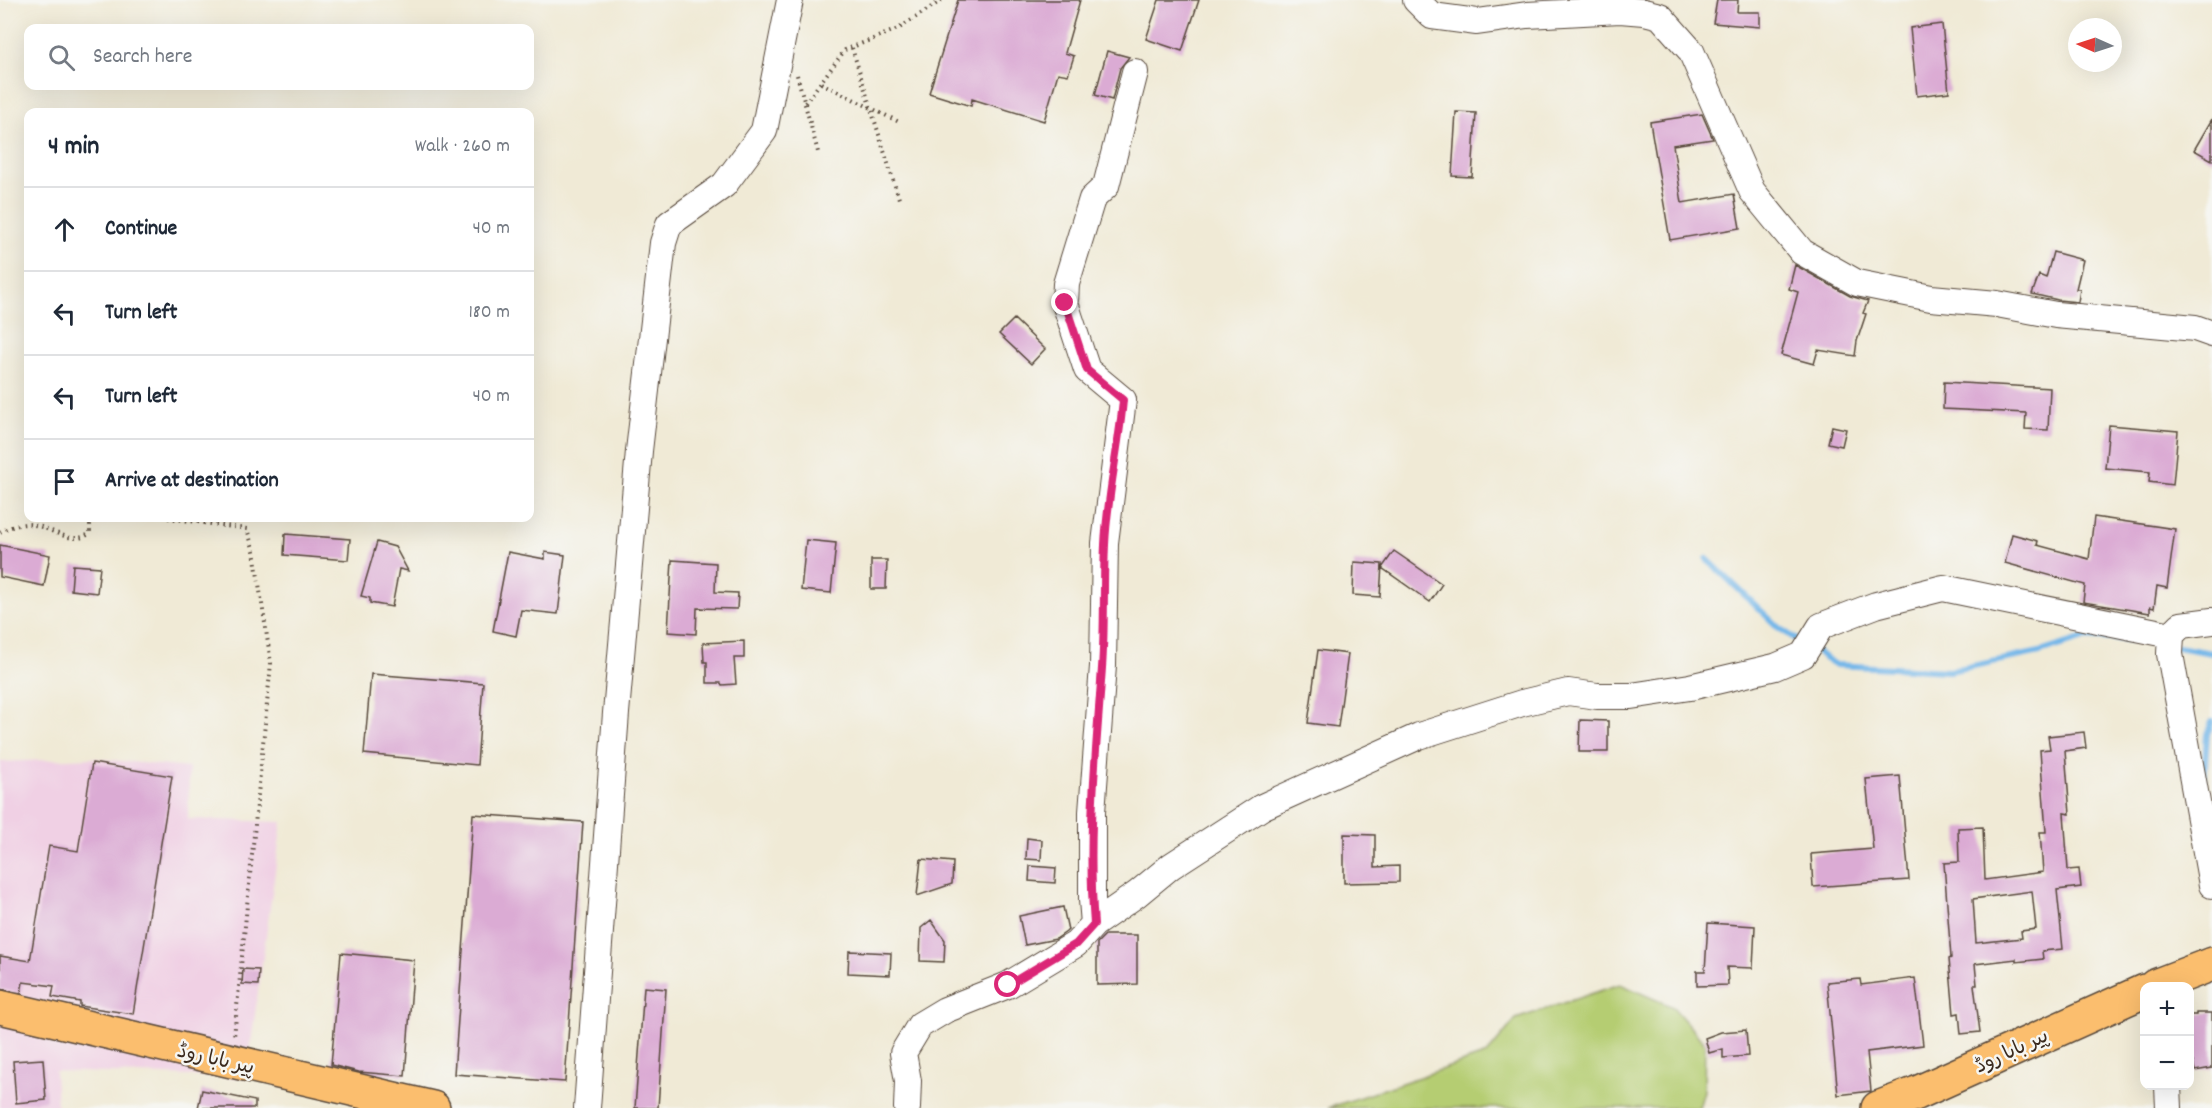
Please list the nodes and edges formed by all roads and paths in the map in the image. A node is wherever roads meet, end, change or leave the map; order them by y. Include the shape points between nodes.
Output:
1 (790, 0) edge
2 (942, 0) edge
3 (1416, 0) edge
4 (852, 48) junction
5 (778, 58) junction
6 (1135, 72) dead end
7 (821, 82) junction
8 (805, 104) junction
9 (870, 107) junction
10 (901, 123) dead end
11 (818, 152) dead end
12 (900, 202) dead end
13 (2212, 334) edge
14 (90, 522) edge
15 (194, 522) edge
16 (0, 532) edge
17 (2212, 621) edge
18 (2171, 637) junction
19 (2212, 885) edge
20 (1094, 924) junction
21 (2212, 964) edge
22 (2170, 982) edge
23 (2140, 995) edge
24 (0, 1007) edge
25 (231, 1061) junction
26 (2168, 1090) edge
27 (433, 1108) edge
28 (587, 1108) edge
29 (907, 1108) edge
30 (1878, 1108) edge
31 (2169, 1108) edge

1 - 5 street
2 - 4 path via 898,29
3 - 13 street via 1432,16 1477,22 1620,10 1660,16 1691,51 1752,191 1802,252 1857,283 1931,298 2196,328
4 - 7 path via 845,50
4 - 9 path
5 - 8 path via 798,75
5 - 28 street via 764,132 724,185 669,224 663,243 617,701
6 - 20 street via 1106,186 1092,199 1066,284 1065,303 1087,370 1123,400 1105,543 1103,666 1092,812
7 - 8 path
7 - 9 path
8 - 11 path
9 - 10 path
9 - 12 path
14 - 16 path via 90,533 77,538 27,524
15 - 25 path via 247,530 254,551 271,663
17 - 18 street via 2181,625
18 - 19 street via 2169,654
18 - 20 street via 1943,588 1876,605 1821,626 1803,655 1775,667 1631,696 1568,692 1419,736 1262,807 1171,866
20 - 29 street via 1076,944 1008,985 945,1010 920,1025 903,1053
21 - 22 main road, پیر بابا روڈ
23 - 30 main road, پیر بابا روڈ
24 - 25 main road, پیر بابا روڈ
25 - 27 main road, پیر بابا روڈ
26 - 31 street

